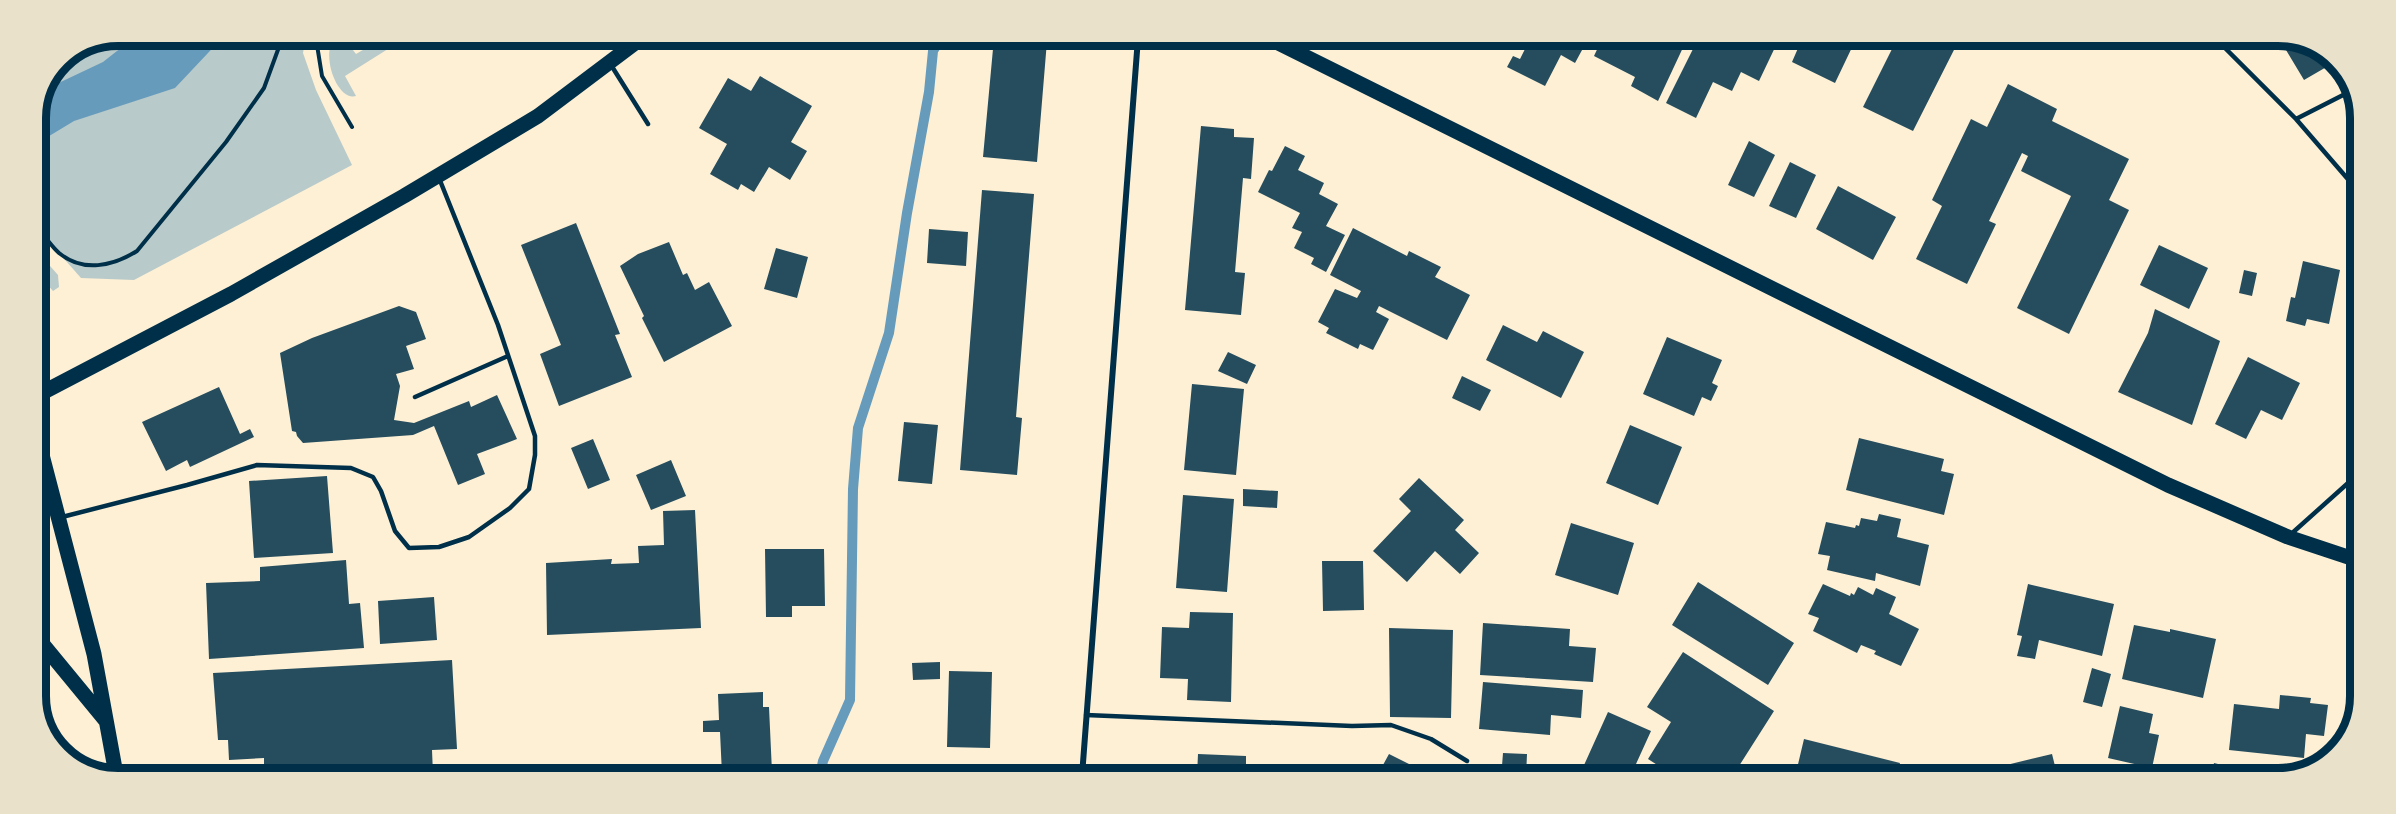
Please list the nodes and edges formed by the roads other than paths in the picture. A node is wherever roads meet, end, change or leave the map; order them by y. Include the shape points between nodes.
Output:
1 (631, 46) edge
2 (1137, 46) edge
3 (1284, 46) edge
4 (2223, 46) edge
5 (609, 62) junction
6 (2345, 94) edge
7 (2296, 119) junction
8 (648, 124) dead end
9 (438, 176) junction
10 (2349, 181) edge
11 (508, 356) junction
12 (46, 391) edge
13 (415, 397) dead end
14 (47, 473) edge
15 (2350, 482) edge
16 (58, 518) junction
17 (2288, 537) junction
18 (2350, 558) edge
19 (47, 649) edge
20 (1086, 715) junction
21 (108, 724) junction
22 (1467, 761) dead end
23 (115, 768) edge
24 (1083, 768) edge

1 - 5 main road
2 - 20 street
3 - 17 main road via 2110,457
4 - 7 lane
5 - 8 lane
5 - 9 main road via 538,116
6 - 7 lane
7 - 10 lane
9 - 11 lane
9 - 12 main road via 231,294
11 - 13 lane
11 - 16 lane via 535,436 529,489 469,537 440,547 409,548 396,531 373,477 351,468 318,466 257,465
14 - 16 main road
15 - 17 lane
16 - 21 main road
17 - 18 main road
19 - 21 main road
20 - 22 lane via 1391,725 1431,740
20 - 24 street
21 - 23 main road

